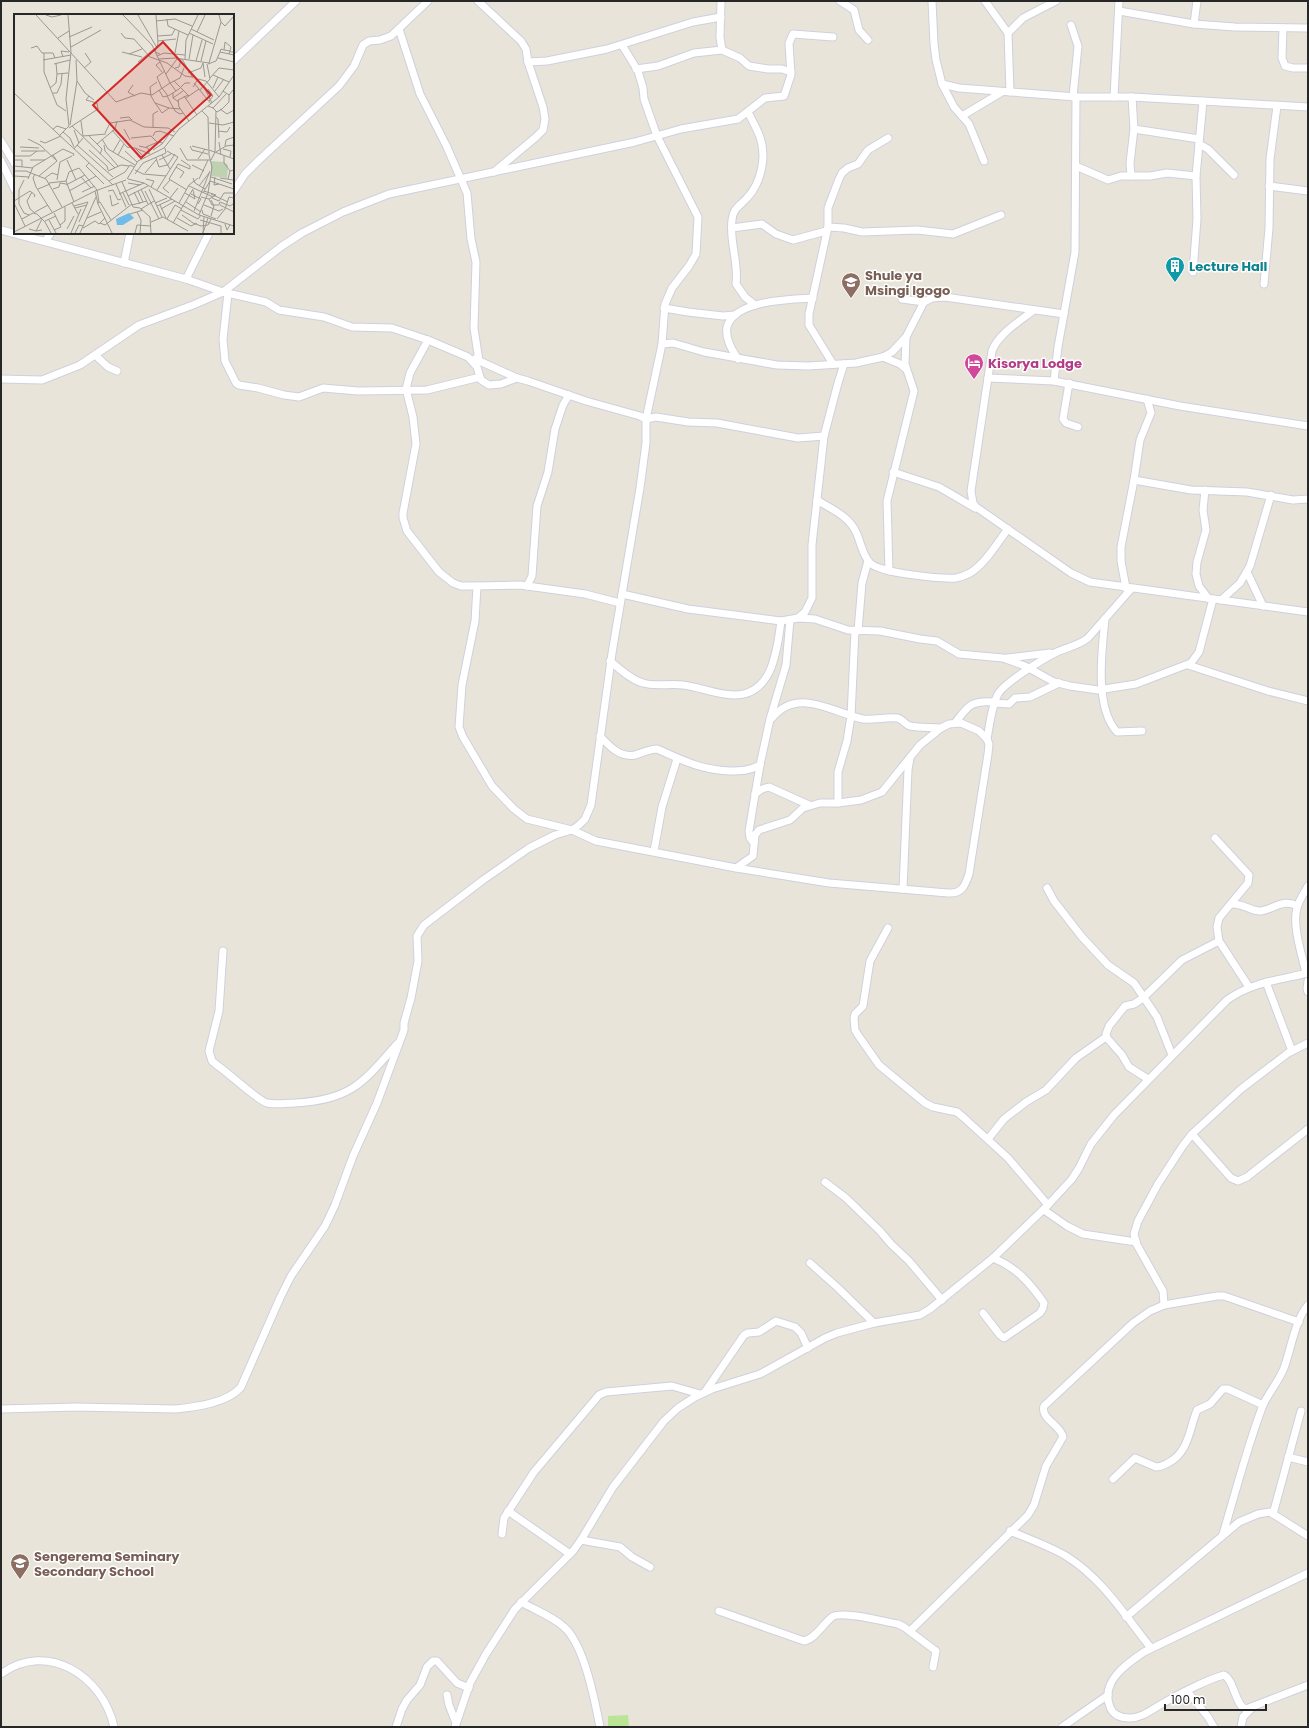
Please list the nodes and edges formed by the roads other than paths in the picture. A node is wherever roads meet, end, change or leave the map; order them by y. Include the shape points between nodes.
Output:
1 (296, 1) edge
2 (428, 1) edge
3 (478, 1) edge
4 (722, 1) edge
5 (840, 1) edge
6 (932, 1) edge
7 (985, 1) edge
8 (1056, 1) edge
9 (1119, 1) edge
10 (1197, 1) edge
11 (1119, 10) junction
12 (721, 17) junction
13 (1194, 24) junction
14 (1071, 25) dead end
15 (1283, 28) junction
16 (1308, 28) edge
17 (399, 29) junction
18 (1008, 33) junction
19 (834, 37) dead end
20 (868, 40) dead end
21 (622, 45) junction
22 (722, 50) junction
23 (234, 59) edge
24 (528, 62) junction
25 (636, 68) junction
26 (1308, 68) edge
27 (791, 72) junction
28 (942, 84) junction
29 (1002, 92) junction
30 (1010, 92) junction
31 (1075, 97) junction
32 (1114, 97) junction
33 (1132, 97) junction
34 (1203, 101) junction
35 (1277, 106) junction
36 (1308, 107) edge
37 (748, 112) junction
38 (962, 116) junction
39 (1134, 129) junction
40 (657, 136) junction
41 (888, 138) dead end
42 (1, 141) edge
43 (1199, 142) junction
44 (1, 161) edge
45 (984, 161) dead end
46 (14, 162) edge
47 (1076, 166) junction
48 (492, 173) junction
49 (1234, 175) dead end
50 (1131, 176) junction
51 (1196, 176) junction
52 (462, 180) junction
53 (1269, 186) junction
54 (14, 188) edge
55 (234, 190) edge
56 (1308, 191) edge
57 (1001, 215) dead end
58 (732, 228) junction
59 (827, 229) junction
60 (1, 230) edge
61 (14, 232) edge
62 (42, 234) edge
63 (50, 234) edge
64 (130, 234) edge
65 (208, 234) edge
66 (29, 235) edge
67 (44, 241) junction
68 (124, 263) junction
69 (1193, 272) dead end
70 (186, 279) junction
71 (1264, 284) dead end
72 (226, 292) junction
73 (745, 297) junction
74 (813, 298) junction
75 (902, 299) dead end
76 (924, 302) junction
77 (755, 305) junction
78 (664, 308) junction
79 (744, 310) junction
80 (1034, 310) junction
81 (1064, 314) junction
82 (735, 315) junction
83 (906, 338) junction
84 (428, 340) junction
85 (662, 344) junction
86 (95, 356) junction
87 (468, 357) junction
88 (883, 357) junction
89 (738, 359) junction
90 (479, 361) junction
91 (832, 364) junction
92 (844, 364) junction
93 (117, 371) dead end
94 (908, 371) junction
95 (480, 377) junction
96 (517, 378) junction
97 (988, 378) junction
98 (1, 380) edge
99 (1054, 381) junction
100 (1069, 383) junction
101 (407, 390) junction
102 (568, 395) junction
103 (1147, 399) junction
104 (646, 419) junction
105 (1308, 426) edge
106 (1078, 427) dead end
107 (824, 436) junction
108 (893, 472) junction
109 (1134, 480) junction
110 (1204, 490) junction
111 (1271, 495) junction
112 (1308, 499) edge
113 (817, 500) junction
114 (980, 511) junction
115 (1008, 529) junction
116 (868, 561) junction
117 (889, 571) junction
118 (1247, 572) junction
119 (477, 586) junction
120 (527, 586) junction
121 (1128, 588) junction
122 (622, 594) junction
123 (1211, 599) junction
124 (1221, 600) junction
125 (620, 603) junction
126 (1263, 606) junction
127 (1308, 610) edge
128 (798, 618) junction
129 (1105, 619) junction
130 (781, 620) junction
131 (790, 620) junction
132 (856, 631) junction
133 (1058, 651) junction
134 (1003, 658) junction
135 (610, 661) junction
136 (1188, 665) junction
137 (1030, 668) junction
138 (1059, 683) junction
139 (1101, 690) junction
140 (1308, 701) edge
141 (994, 703) junction
142 (851, 716) junction
143 (770, 719) junction
144 (955, 723) junction
145 (941, 728) junction
146 (1142, 731) dead end
147 (600, 736) junction
148 (987, 739) junction
149 (910, 756) junction
150 (677, 759) junction
151 (760, 765) junction
152 (755, 794) junction
153 (838, 803) junction
154 (809, 805) junction
155 (572, 830) junction
156 (1215, 838) dead end
157 (754, 843) junction
158 (654, 851) junction
159 (736, 868) junction
160 (1308, 886) edge
161 (1047, 888) dead end
162 (903, 889) junction
163 (1231, 904) junction
164 (1297, 906) junction
165 (888, 928) dead end
166 (1219, 942) junction
167 (223, 951) dead end
168 (1307, 973) edge
169 (1308, 981) edge
170 (1266, 982) junction
171 (1249, 987) junction
172 (1308, 992) edge
173 (1143, 998) junction
174 (1106, 1036) junction
175 (400, 1041) junction
176 (1308, 1043) edge
177 (1292, 1051) junction
178 (1172, 1055) junction
179 (1148, 1079) junction
180 (1308, 1129) edge
181 (1192, 1134) junction
182 (988, 1139) junction
183 (825, 1182) dead end
184 (1046, 1208) junction
185 (1136, 1242) junction
186 (993, 1258) junction
187 (810, 1263) dead end
188 (942, 1300) junction
189 (1164, 1305) junction
190 (1308, 1305) edge
191 (983, 1313) dead end
192 (1299, 1322) junction
193 (874, 1323) junction
194 (808, 1348) junction
195 (702, 1393) junction
196 (1264, 1405) junction
197 (1, 1409) edge
198 (1301, 1411) dead end
199 (1288, 1457) junction
200 (1308, 1462) edge
201 (1113, 1479) dead end
202 (508, 1511) junction
203 (1273, 1514) junction
204 (1010, 1531) junction
205 (502, 1534) dead end
206 (1224, 1534) junction
207 (1308, 1536) edge
208 (581, 1540) junction
209 (570, 1554) junction
210 (650, 1567) dead end
211 (1308, 1573) edge
212 (521, 1602) junction
213 (719, 1611) dead end
214 (1126, 1617) junction
215 (910, 1631) junction
216 (1151, 1648) junction
217 (933, 1667) dead end
218 (1, 1674) edge
219 (1308, 1685) edge
220 (468, 1688) junction
221 (1187, 1691) junction
222 (448, 1695) dead end
223 (1108, 1695) junction
224 (1254, 1706) junction
225 (456, 1725) edge
226 (114, 1727) edge
227 (396, 1727) edge
228 (600, 1727) edge
229 (1062, 1727) edge
230 (1214, 1727) edge
231 (1241, 1727) edge

1 - 23 street
2 - 17 street
3 - 24 street via 520,41 526,49
4 - 12 street
5 - 20 street via 854,10 859,30
6 - 28 street via 934,44
7 - 18 street
8 - 18 street via 1023,18
9 - 11 street
10 - 13 street
11 - 13 street
11 - 32 street
12 - 21 street via 693,22
12 - 22 street
13 - 15 street
14 - 31 street via 1078,46
15 - 16 street
15 - 26 street via 1282,58 1285,66
17 - 52 street via 420,94
17 - 55 street via 386,39 369,41 363,45 354,66 339,86 258,160
18 - 30 street
19 - 27 street via 793,34 789,43
21 - 24 street via 547,61
21 - 25 street
22 - 25 street via 694,53 658,66
22 - 27 street via 740,58 749,66
24 - 48 street via 543,107 545,119 542,130
25 - 40 street
27 - 37 street via 784,96 765,98
28 - 29 street
28 - 38 street via 954,107
29 - 30 street
29 - 38 street
30 - 31 street
31 - 32 street
31 - 47 street
32 - 33 street
33 - 34 street
33 - 39 street
34 - 35 street
34 - 43 street
35 - 36 street
35 - 53 street
37 - 40 street via 738,119
37 - 58 street via 762,147 760,177 753,191 735,209
38 - 45 street via 969,124
39 - 43 street
39 - 50 street
40 - 48 street
40 - 78 street via 698,217 696,254 672,288
41 - 59 street via 873,146 858,164 842,173 828,208
42 - 46 street
43 - 49 street
43 - 51 street
44 - 54 street
47 - 50 street via 1108,180
47 - 81 street via 1075,252
48 - 52 street
50 - 51 street via 1174,173
51 - 69 street via 1197,219
52 - 72 street via 389,194 343,212 282,246
52 - 90 street via 467,193 476,262 474,328
53 - 56 street
53 - 71 street via 1269,228
57 - 59 street via 953,234 917,230 862,232 844,228
58 - 59 street via 762,224 776,234 793,240
58 - 73 street via 736,284
59 - 74 street
60 - 61 street
62 - 67 street
63 - 67 street
64 - 68 street
65 - 70 street
66 - 67 street
67 - 68 street
68 - 70 street
70 - 72 street
72 - 84 street via 266,302 280,310 324,317 352,327 392,328
72 - 86 street via 151,320
72 - 101 street via 223,339 225,361 239,385 299,396 323,388 358,391
73 - 77 street
73 - 79 street
74 - 77 street
74 - 91 street via 808,325
75 - 76 street
76 - 80 street via 932,298 945,297
76 - 83 street
77 - 79 street
78 - 82 street via 723,316
78 - 85 street
79 - 82 street
80 - 81 street
80 - 97 street via 997,341 992,352
81 - 99 street
82 - 89 street via 727,328 729,344
83 - 88 street
83 - 94 street via 905,364
84 - 87 street
84 - 101 street via 410,373
85 - 89 street via 674,343
85 - 104 street
86 - 93 street
86 - 98 street via 80,365 42,380
87 - 90 street
87 - 95 street via 477,367
88 - 92 street
88 - 94 street via 900,364
89 - 91 street via 777,365
90 - 96 street
91 - 92 street
92 - 107 street
94 - 108 street via 914,391
95 - 96 street via 485,384 493,385
95 - 101 street via 434,388
96 - 102 street
97 - 99 street
97 - 114 street via 971,491 973,503
99 - 100 street
100 - 103 street
100 - 106 street via 1064,419 1066,423
101 - 119 street via 416,444 403,513 407,531 439,572 453,583
102 - 104 street
102 - 120 street via 562,405 555,429 548,472 537,506 532,576
103 - 105 street
103 - 109 street via 1151,413 1140,440
104 - 107 street via 656,417 717,423 798,438
104 - 122 street via 646,443 640,488
107 - 113 street
108 - 114 street via 939,487
108 - 117 street via 886,513
109 - 110 street
109 - 121 street via 1121,547 1121,561
110 - 111 street
110 - 123 street via 1206,530 1196,574 1199,586
111 - 112 street via 1293,500
111 - 118 street
113 - 116 street via 852,524
113 - 128 street via 812,545 812,598 808,608
114 - 115 street
115 - 117 street via 977,568 964,576 956,578
115 - 121 street via 1079,577 1090,582
116 - 117 street via 875,567
116 - 132 street via 862,583
118 - 124 street via 1240,583
118 - 126 street
119 - 120 street
119 - 155 street via 475,621 462,685 459,728 492,786 514,809 527,819
120 - 125 street via 585,594
121 - 123 street
121 - 129 street
122 - 125 street
122 - 130 street via 688,609
123 - 124 street
123 - 136 street via 1199,652 1194,662
124 - 126 street
125 - 135 street
126 - 127 street
128 - 131 street
128 - 132 street via 814,619
129 - 133 street via 1081,644
129 - 139 street
130 - 131 street
130 - 135 street via 772,667 763,681 748,693 732,695 671,683 642,683
131 - 143 street via 786,665
132 - 134 street via 880,631 937,641 959,654
132 - 142 street
133 - 134 street
133 - 137 street
134 - 137 street
135 - 147 street
136 - 139 street via 1136,684
136 - 140 street
137 - 138 street
137 - 141 street via 1004,687
138 - 139 street
138 - 141 street via 1035,695 1014,698 1009,704
139 - 146 street via 1106,710 1117,732
141 - 144 street via 981,701 971,704
141 - 148 street
142 - 143 street via 830,707 792,703 776,712
142 - 145 street via 865,719 898,718 910,726
142 - 153 street via 838,772
143 - 151 street
144 - 145 street
144 - 148 street via 979,730
145 - 149 street
147 - 150 street via 613,749 626,755 653,749
147 - 155 street via 591,805 585,819
148 - 162 street via 988,754 965,886 954,893
149 - 153 street via 882,792 861,800
149 - 162 street
150 - 151 street via 700,768 715,770 745,771
150 - 158 street via 662,806
151 - 152 street
152 - 154 street via 769,787
152 - 157 street via 749,831
153 - 154 street
154 - 157 street via 790,820 759,830
155 - 158 street via 596,841
155 - 175 street via 529,848 424,925 417,936 418,962
156 - 163 street via 1249,875 1248,883
157 - 159 street via 752,857
158 - 159 street
159 - 162 street via 829,883
160 - 164 street
161 - 173 street via 1054,901 1082,936 1110,968 1134,983
163 - 164 street via 1239,903 1258,911 1288,903
163 - 166 street via 1218,923
164 - 168 street via 1297,931
165 - 182 street via 870,961 863,1006 854,1018 855,1030 879,1065 925,1103 957,1112
166 - 171 street
166 - 173 street via 1182,960
167 - 175 street via 219,1011 209,1051 212,1061 267,1103 320,1101 343,1094 366,1079
168 - 170 street
169 - 172 street
170 - 171 street
170 - 177 street
171 - 178 street via 1227,1000
173 - 174 street via 1124,1008 1109,1026
173 - 178 street via 1157,1017
174 - 179 street via 1129,1067
174 - 182 street via 1076,1058 1046,1090 1004,1119
175 - 197 street via 325,1226 291,1276 238,1391 192,1408
176 - 177 street
177 - 181 street via 1247,1084
178 - 179 street
179 - 184 street via 1098,1135 1076,1173
180 - 181 street via 1247,1177 1238,1181 1231,1178
181 - 185 street via 1172,1161 1138,1221 1134,1234
182 - 184 street via 1021,1171
183 - 188 street via 846,1198 880,1231
184 - 185 street via 1067,1226 1083,1234
184 - 186 street
185 - 189 street via 1163,1291
186 - 188 street
186 - 191 street via 1007,1263 1024,1278 1044,1303 1044,1308 1004,1338
187 - 193 street
188 - 193 street via 920,1315
189 - 192 street via 1224,1296
189 - 204 street via 1132,1323 1044,1406 1045,1415 1061,1431 1063,1437 1046,1466 1032,1510
190 - 192 street
192 - 196 street via 1284,1368
193 - 194 street via 837,1333
194 - 195 street via 760,1374
194 - 195 street via 795,1327 773,1321 759,1332 744,1335
195 - 202 street via 672,1386 602,1393 540,1464
195 - 208 street via 678,1408 664,1421 613,1487
196 - 201 street via 1223,1389 1210,1404 1197,1410 1188,1440 1180,1455 1156,1467 1135,1458
196 - 206 street via 1246,1454
198 - 199 street
199 - 200 street
199 - 203 street
202 - 205 street via 504,1518
202 - 209 street
203 - 206 street via 1264,1512 1239,1522
203 - 207 street
204 - 214 street via 1057,1551 1074,1562 1098,1583
204 - 215 street
206 - 214 street
208 - 209 street
208 - 210 street via 620,1547
209 - 212 street
211 - 216 street
212 - 220 street via 486,1654
212 - 228 street via 566,1628 570,1634 586,1669
213 - 215 street via 804,1640 812,1637 832,1617 842,1614 898,1624
214 - 216 street
215 - 217 street via 936,1651
216 - 223 street via 1129,1662 1117,1674 1108,1688
218 - 226 street via 14,1666 36,1662 55,1662 70,1668 96,1689 106,1705
219 - 224 street
220 - 225 street
220 - 227 street via 457,1683 437,1661 432,1661 420,1685 406,1700
221 - 223 street via 1143,1715 1132,1718 1119,1717 1111,1709
221 - 224 street via 1224,1676 1228,1678 1243,1708
221 - 230 street
222 - 225 street
223 - 229 street
224 - 231 street via 1243,1717

